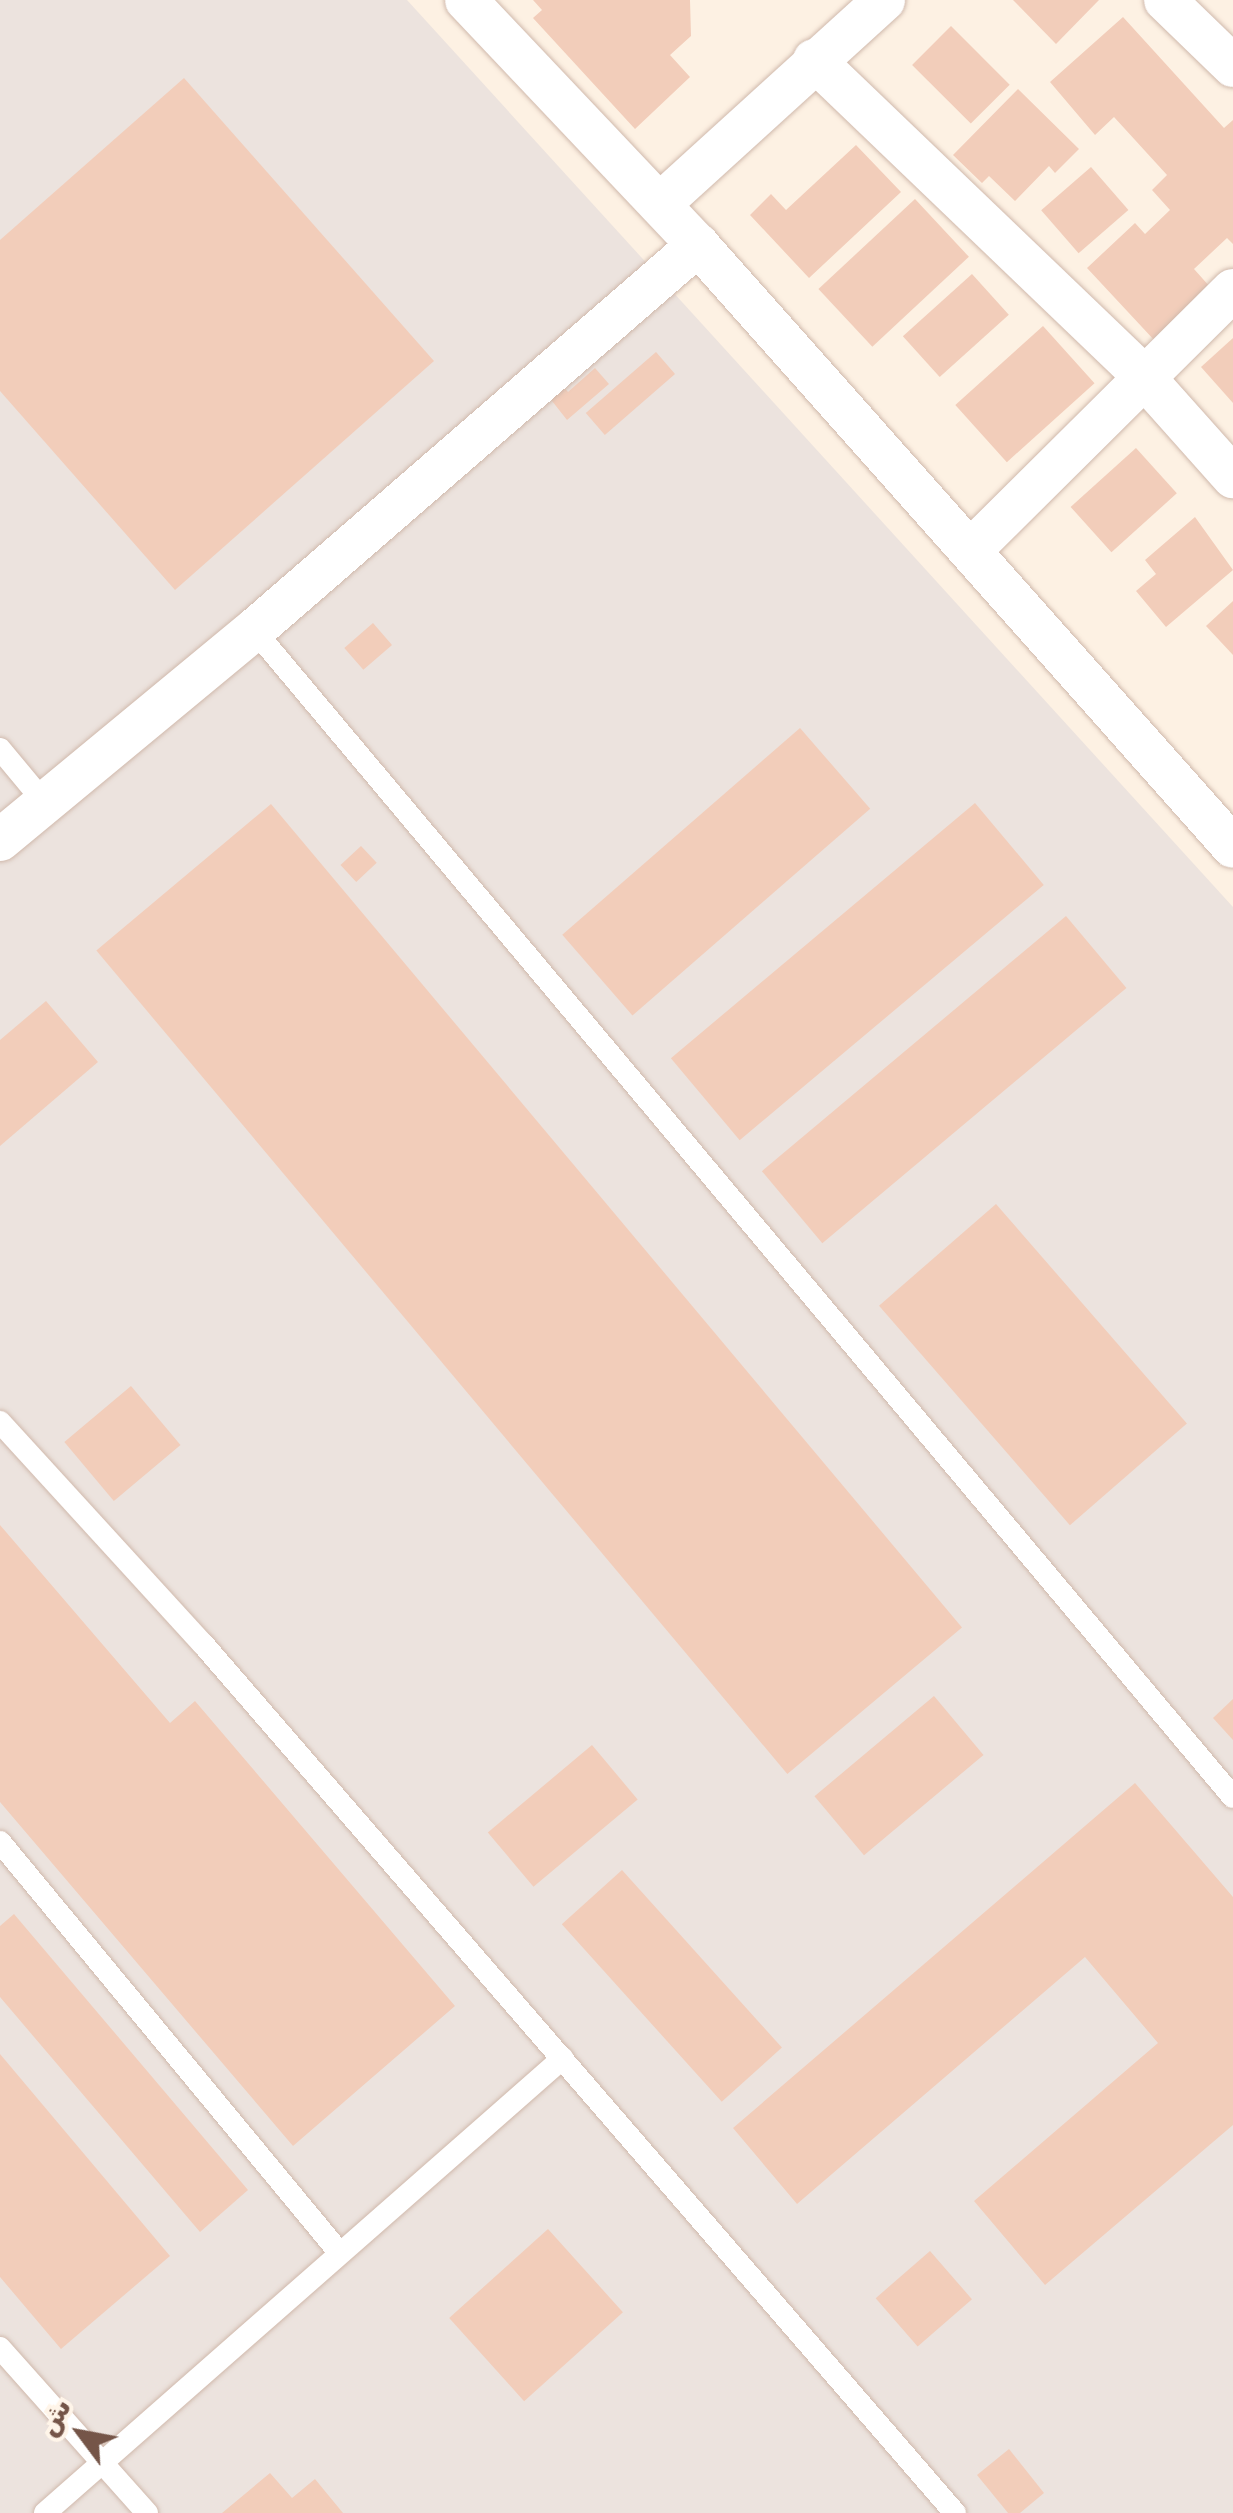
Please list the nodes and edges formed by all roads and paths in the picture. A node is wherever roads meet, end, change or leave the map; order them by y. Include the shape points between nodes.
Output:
1 (466, 0) edge
2 (884, 0) edge
3 (1164, 0) edge
4 (814, 60) junction
5 (1233, 66) edge
6 (660, 204) junction
7 (698, 245) junction
8 (1233, 290) edge
9 (1142, 375) junction
10 (1233, 476) edge
11 (971, 550) junction
12 (254, 630) junction
13 (0, 749) edge
14 (44, 802) junction
15 (0, 840) edge
16 (1233, 848) edge
17 (0, 1422) edge
18 (1233, 1797) edge
19 (0, 1842) edge
20 (563, 2058) junction
21 (339, 2252) junction
22 (0, 2348) edge
23 (102, 2460) junction
24 (44, 2513) edge
25 (147, 2513) edge
26 (955, 2513) edge

1 - 6 street
2 - 4 street
3 - 5 street
4 - 6 street
4 - 9 street
6 - 7 street
7 - 11 street
7 - 12 street
8 - 9 street
9 - 10 street
9 - 11 street
11 - 16 street
12 - 14 street
12 - 18 lane
13 - 14 lane
14 - 15 street
17 - 20 lane via 204,1644
19 - 21 lane
20 - 21 lane
20 - 26 lane
21 - 23 lane
22 - 23 lane
23 - 24 lane
23 - 25 lane

